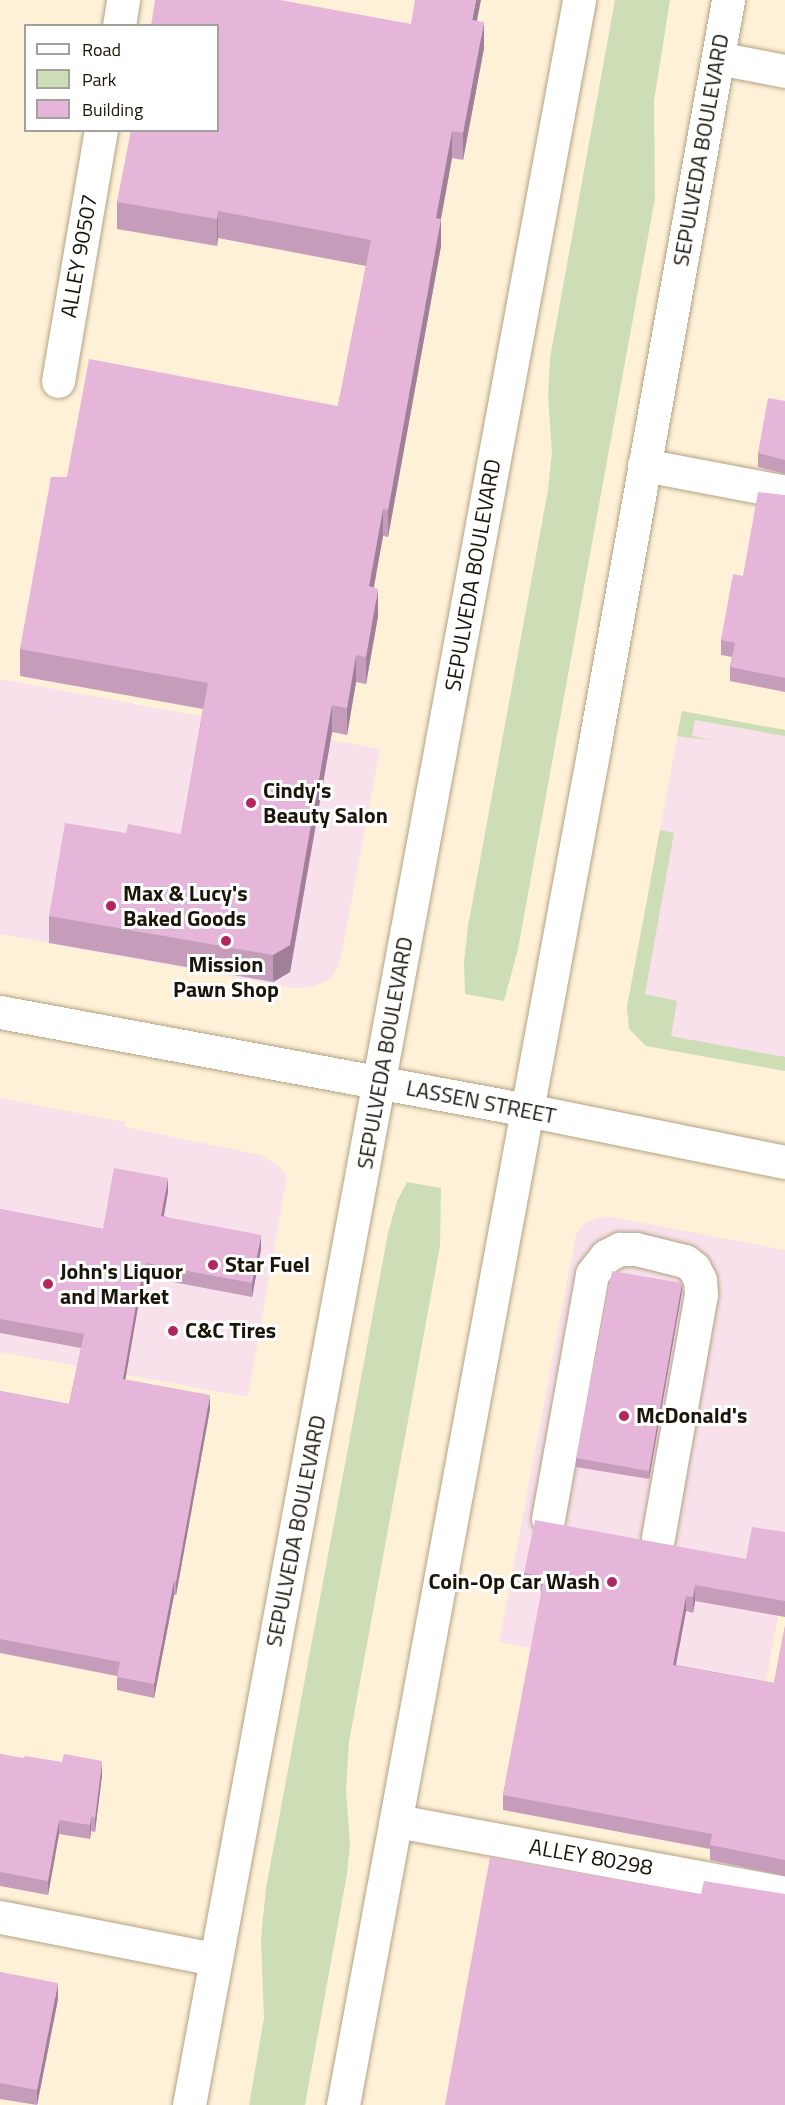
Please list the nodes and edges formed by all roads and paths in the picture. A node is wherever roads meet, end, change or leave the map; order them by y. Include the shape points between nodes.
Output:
1 (123, 0) edge
2 (579, 0) edge
3 (728, 0) edge
4 (119, 24) edge
5 (718, 58) junction
6 (785, 71) edge
7 (101, 132) edge
8 (57, 381) dead end
9 (644, 465) junction
10 (785, 492) edge
11 (0, 1012) edge
12 (379, 1082) junction
13 (527, 1110) junction
14 (785, 1162) edge
15 (548, 1519) dead end
16 (658, 1538) dead end
17 (397, 1821) junction
18 (785, 1893) edge
19 (0, 1917) edge
20 (215, 1959) junction
21 (189, 2105) edge
22 (343, 2105) edge

1 - 4 main road
2 - 12 main road, SEPULVEDA BOULEVARD
3 - 5 main road, SEPULVEDA BOULEVARD
5 - 6 main road
5 - 9 main road, SEPULVEDA BOULEVARD
7 - 8 main road, ALLEY 90507
9 - 10 main road
9 - 13 main road, SEPULVEDA BOULEVARD
11 - 12 main road, LASSEN STREET
12 - 13 main road, LASSEN STREET
12 - 20 main road, SEPULVEDA BOULEVARD
13 - 14 main road, LASSEN STREET
13 - 17 main road, SEPULVEDA BOULEVARD
15 - 16 main road via 591,1274 606,1256 620,1249 636,1249 685,1261 700,1280 701,1294
17 - 18 main road, ALLEY 80298
17 - 22 main road, SEPULVEDA BOULEVARD
19 - 20 main road
20 - 21 main road, SEPULVEDA BOULEVARD

